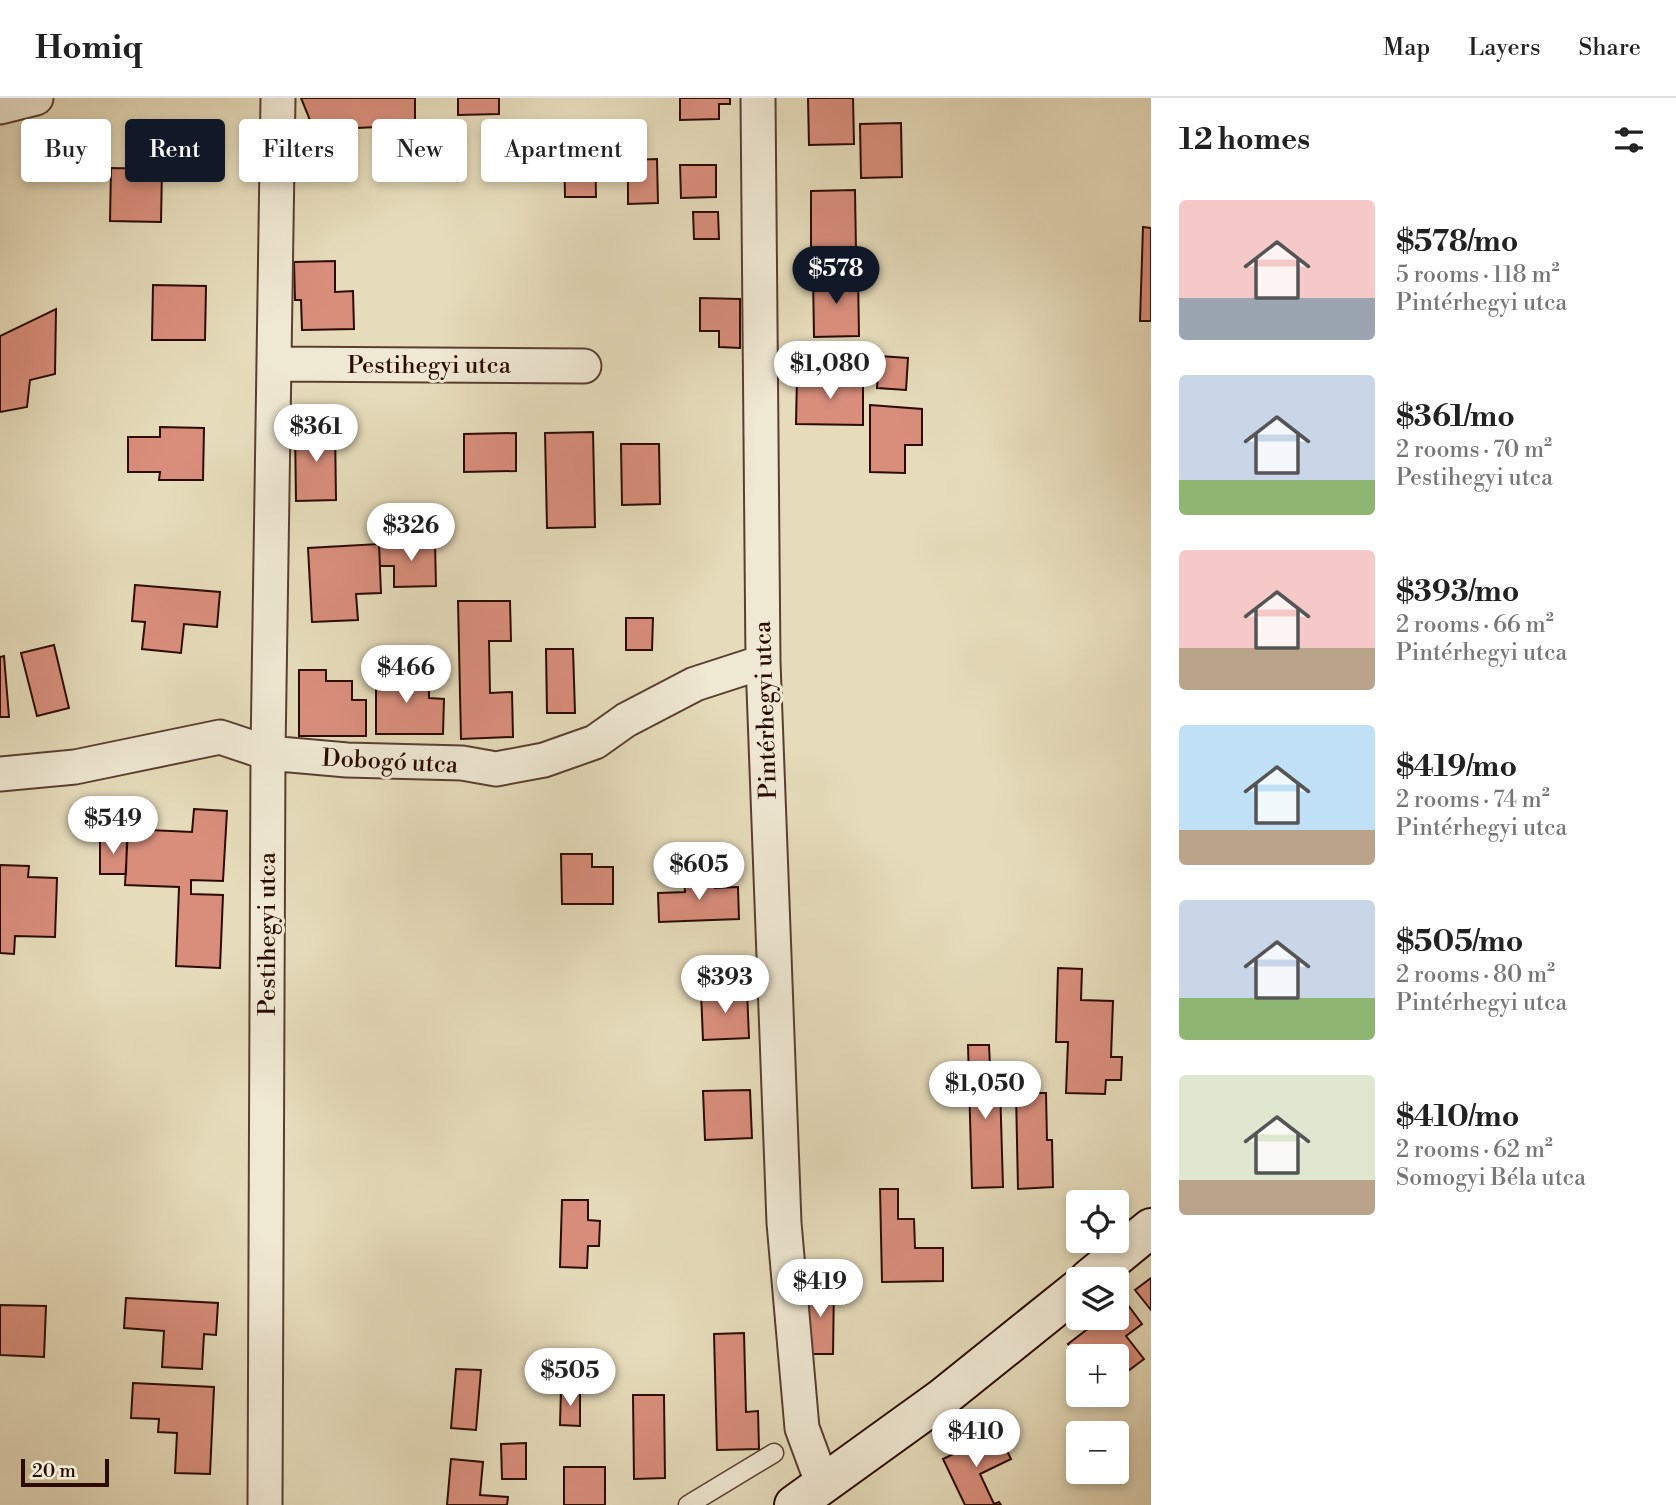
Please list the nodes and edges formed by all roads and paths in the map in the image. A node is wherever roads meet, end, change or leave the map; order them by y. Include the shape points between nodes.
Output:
1 (36, 98) edge
2 (278, 98) edge
3 (758, 98) edge
4 (0, 107) edge
5 (274, 364) junction
6 (584, 366) dead end
7 (763, 662) junction
8 (268, 753) junction
9 (0, 774) edge
10 (1151, 1228) edge
11 (1104, 1267) edge
12 (1066, 1299) edge
13 (774, 1452) dead end
14 (808, 1495) edge
15 (695, 1503) edge
16 (265, 1505) edge

1 - 4 street
2 - 5 street, Pestihegyi utca
3 - 7 street, Pintérhegyi utca
5 - 6 street, Pestihegyi utca
5 - 8 street, Pestihegyi utca
7 - 8 street, Dobogó utca via 695,684 595,742 544,760 496,769
7 - 14 street, Pintérhegyi utca via 784,1223
8 - 9 street, Dobogó utca via 220,737 75,767
8 - 16 street, Pestihegyi utca
10 - 11 main road
12 - 14 main road via 942,1399
13 - 15 lane

